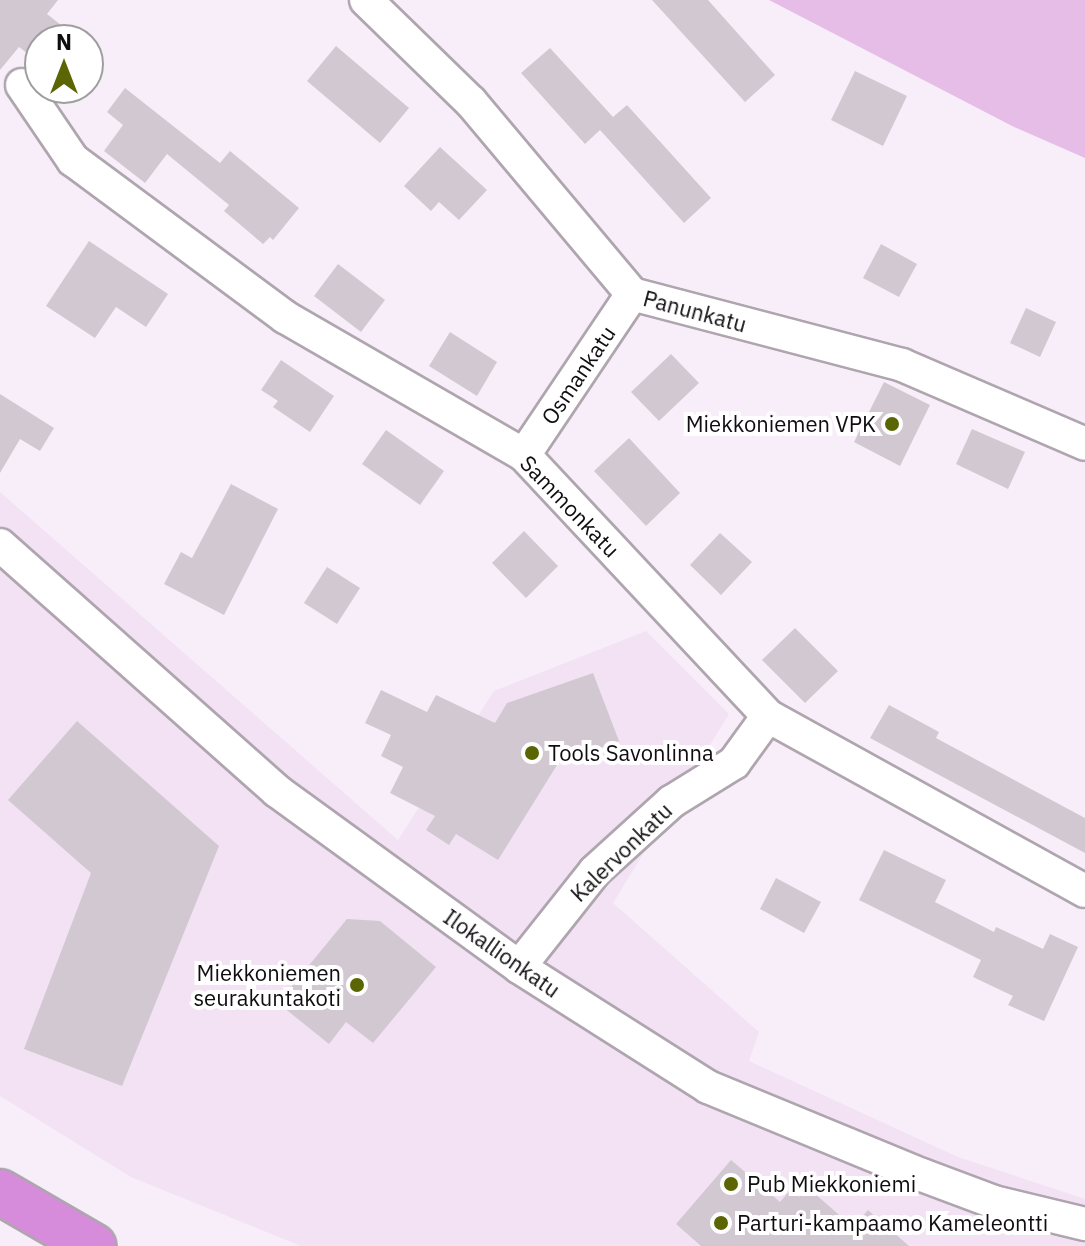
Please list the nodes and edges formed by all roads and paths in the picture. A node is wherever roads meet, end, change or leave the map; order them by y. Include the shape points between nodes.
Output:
1 (366, 0) edge
2 (22, 85) dead end
3 (632, 294) junction
4 (1085, 444) edge
5 (524, 455) junction
6 (1, 547) edge
7 (768, 716) junction
8 (1085, 891) edge
9 (519, 967) junction
10 (0, 1192) edge
11 (1085, 1224) edge
12 (93, 1246) edge

1 - 3 street, Panunkatu via 471,102
2 - 5 street, Sammonkatu via 73,160 285,317
3 - 4 street, Panunkatu via 902,365
3 - 5 street, Osmankatu
5 - 7 street, Sammonkatu
6 - 9 street, Ilokallionkatu via 277,791
7 - 8 street, Sammonkatu
7 - 9 street, Kalervonkatu via 734,763 671,802 595,871
9 - 11 street, Ilokallionkatu via 708,1087 994,1202
10 - 12 highway

